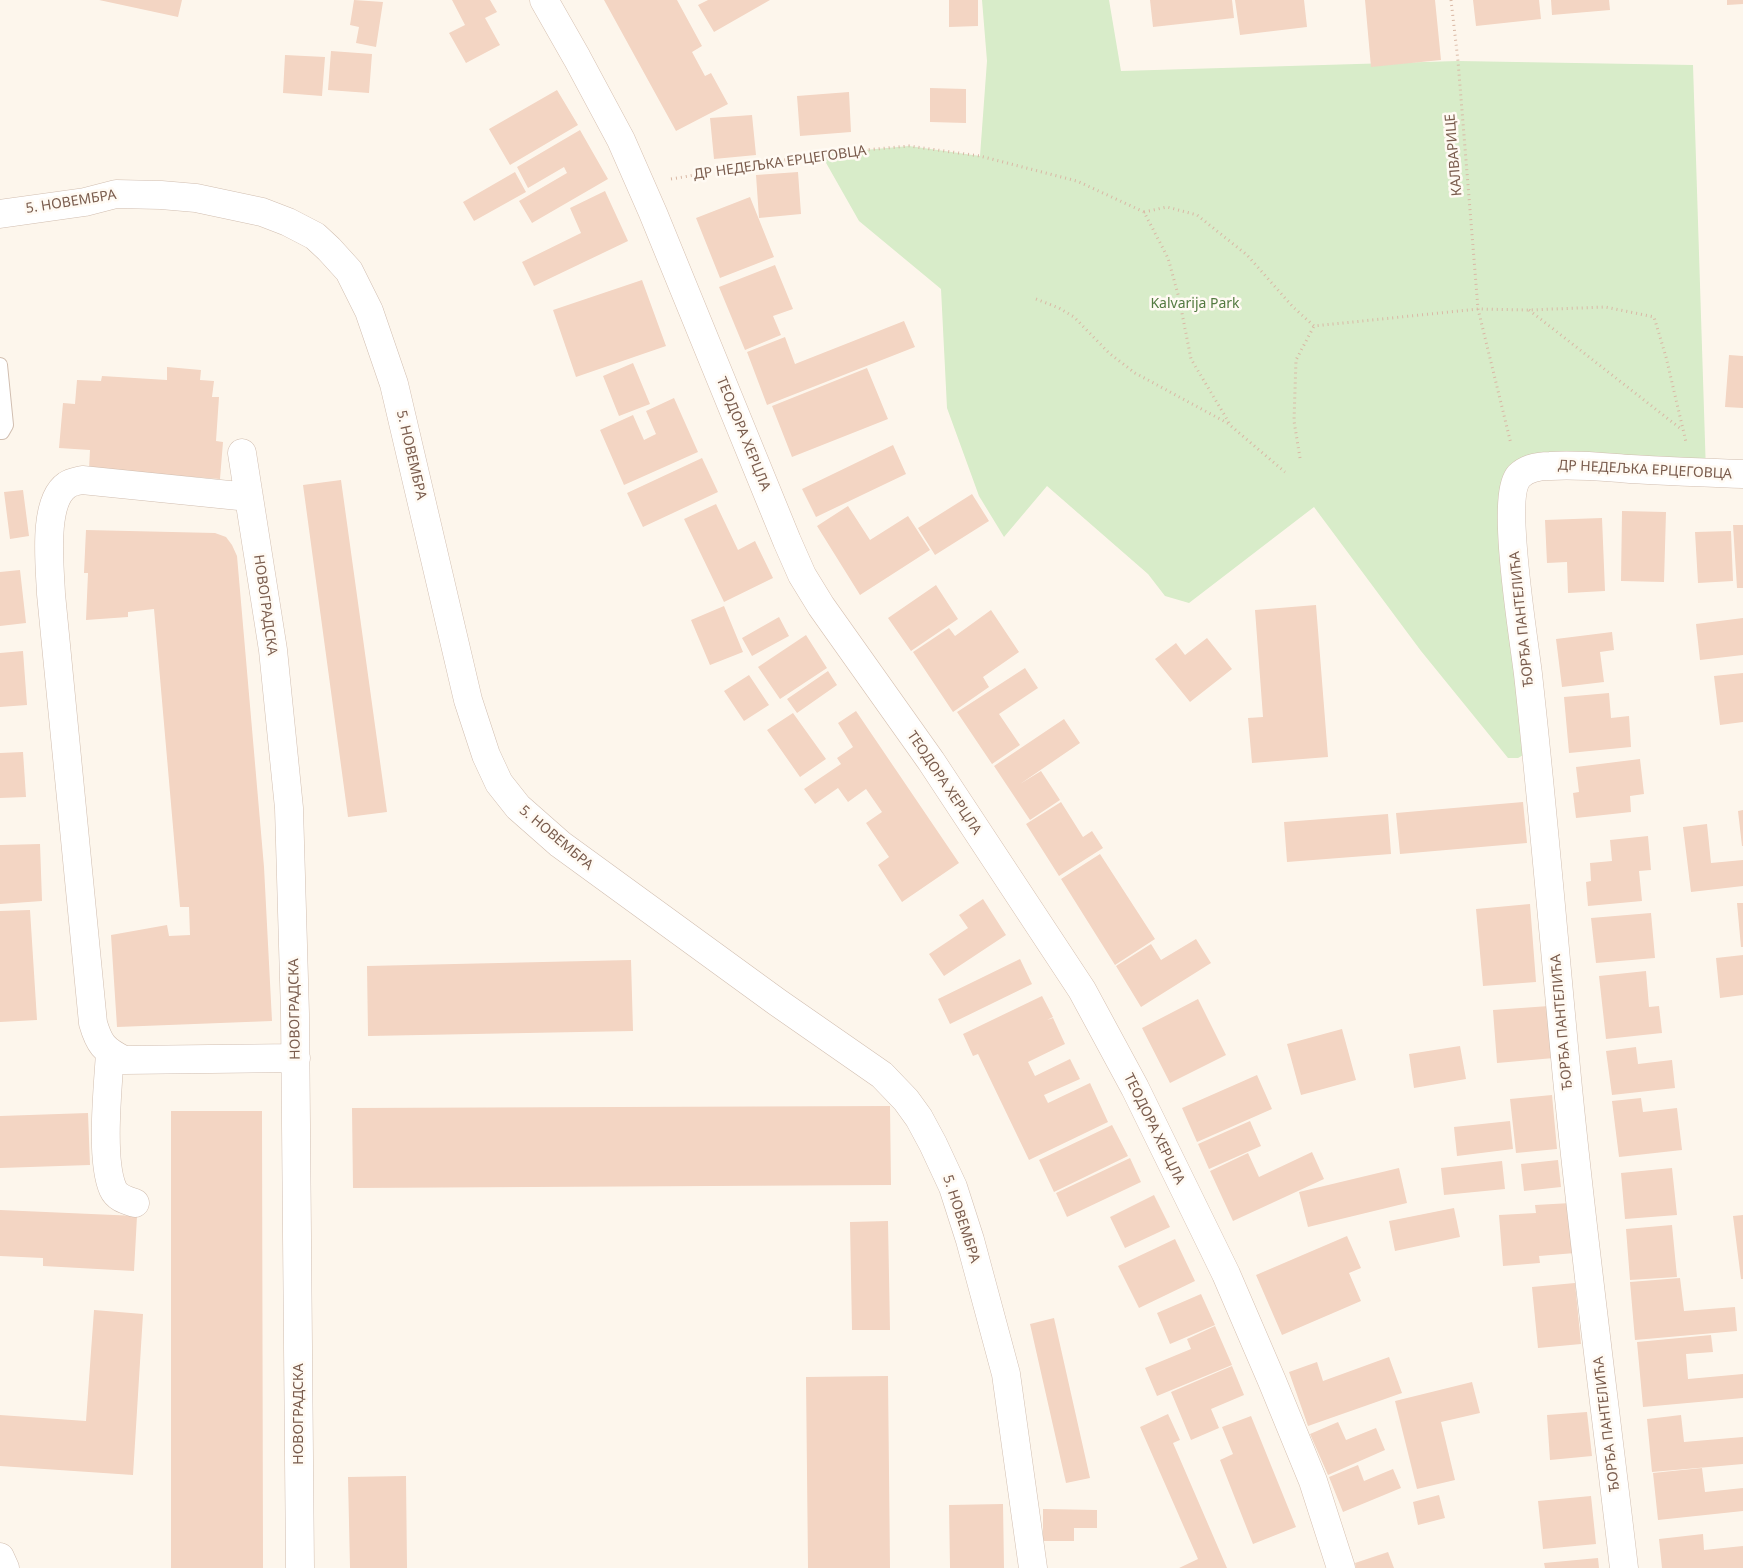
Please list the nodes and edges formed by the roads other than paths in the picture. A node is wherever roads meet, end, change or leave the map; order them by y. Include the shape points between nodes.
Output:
1 (544, 0) edge
2 (0, 214) edge
3 (0, 365) edge
4 (0, 432) edge
5 (242, 453) dead end
6 (1743, 474) edge
7 (1519, 476) joint
8 (248, 497) junction
9 (110, 1053) junction
10 (296, 1058) junction
11 (135, 1203) dead end
12 (0, 1557) edge
13 (5, 1568) edge
14 (300, 1568) edge
15 (1033, 1568) edge
16 (1341, 1568) edge
17 (1624, 1568) edge

1 - 16 street, ТЕОДОРА ХЕРЦЛА via 603,105 641,185 802,575 931,761 1082,990 1135,1088 1226,1274 1313,1481
2 - 15 street, 5. НОВЕМБРА via 86,202 116,194 196,198 262,212 288,222 314,236 348,271 369,311 394,384 468,700 499,783 518,807 560,844 769,997 882,1074 906,1100 930,1138 953,1187 1006,1374
3 - 4 lane via 6,425
5 - 8 street, НОВОГРАДСКА
6 - 7 street, ДР НЕДЕЉКА ЕРЦЕГОВЦА via 1573,465 1528,469
7 - 17 street, ЂОРЂА ПАНТЕЛИЋА via 1514,485 1512,506 1516,565 1567,1081
8 - 9 street via 82,480 67,485 57,498 51,516 48,553 51,594 93,1023 98,1040
8 - 10 street, НОВОГРАДСКА via 272,650 289,808
9 - 10 street via 124,1060
9 - 11 street via 106,1151 113,1189 119,1197
10 - 14 street, НОВОГРАДСКА
12 - 13 street

